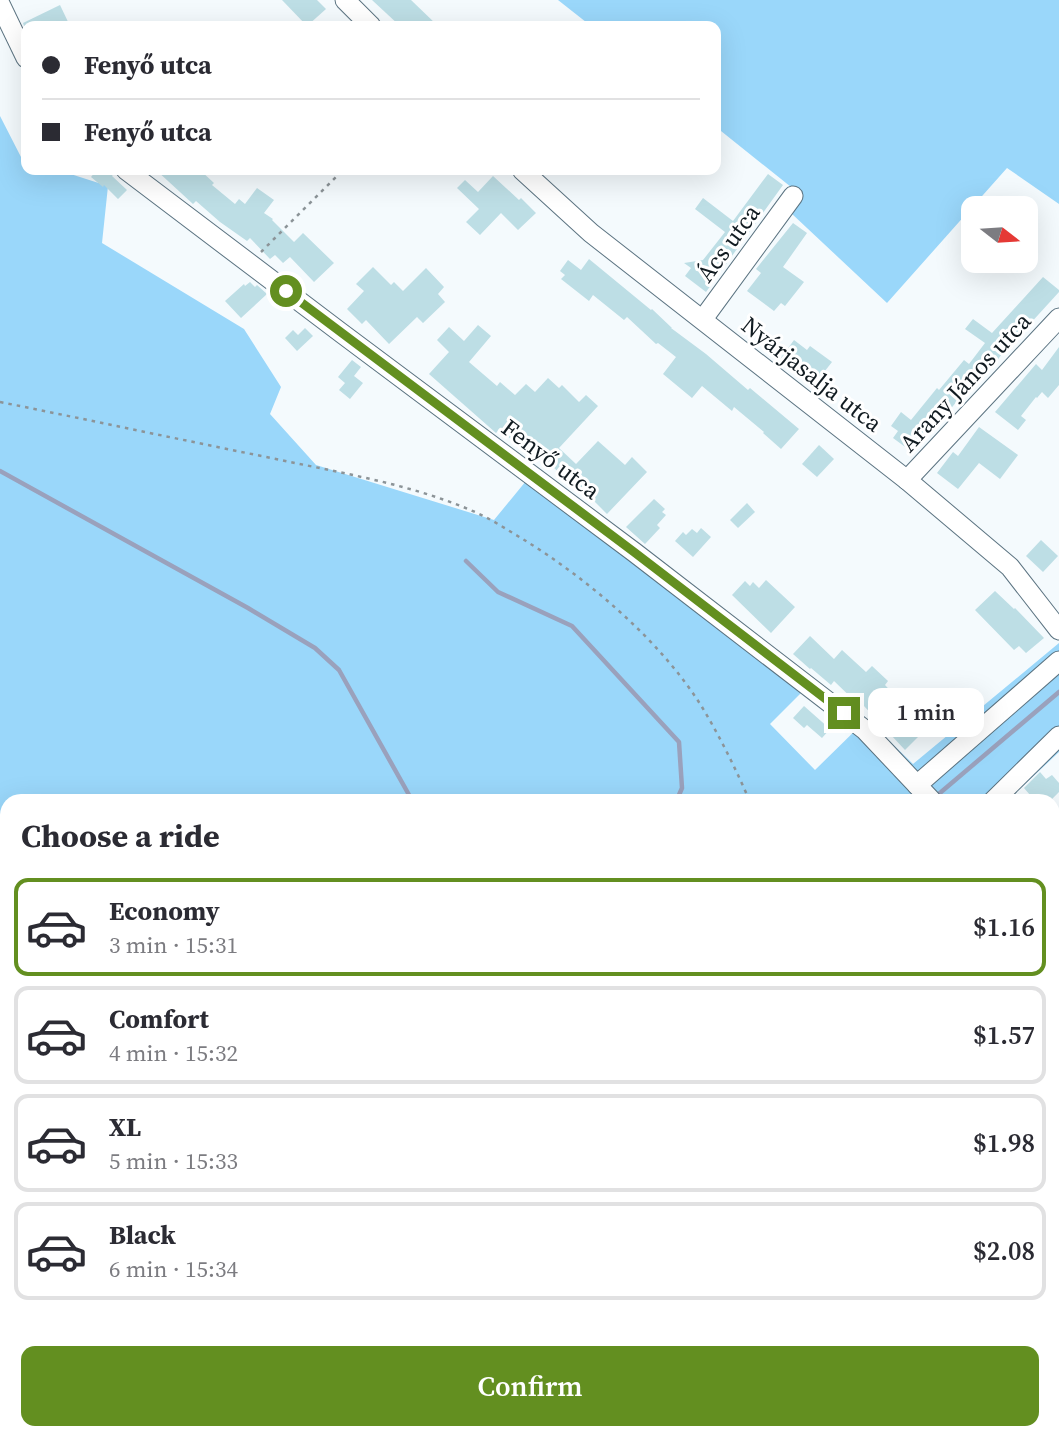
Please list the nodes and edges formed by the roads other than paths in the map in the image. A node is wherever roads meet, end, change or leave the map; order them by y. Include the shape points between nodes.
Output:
1 (345, 0) edge
2 (0, 4) edge
3 (366, 21) edge
4 (21, 48) edge
5 (133, 175) edge
6 (528, 175) edge
7 (793, 196) dead end
8 (1059, 318) edge
9 (702, 319) junction
10 (907, 480) junction
11 (1059, 630) edge
12 (1059, 661) edge
13 (1059, 736) edge
14 (926, 794) edge
15 (1006, 794) edge

1 - 3 street
2 - 4 street
5 - 14 street, Fenyő utca via 865,730
6 - 9 street, Nyárjasalja utca via 591,233
7 - 9 street, Ács utca
8 - 10 street, Arany János utca
9 - 10 street, Nyárjasalja utca
10 - 11 street, Nyárjasalja utca via 1010,567
12 - 14 street
13 - 15 street

